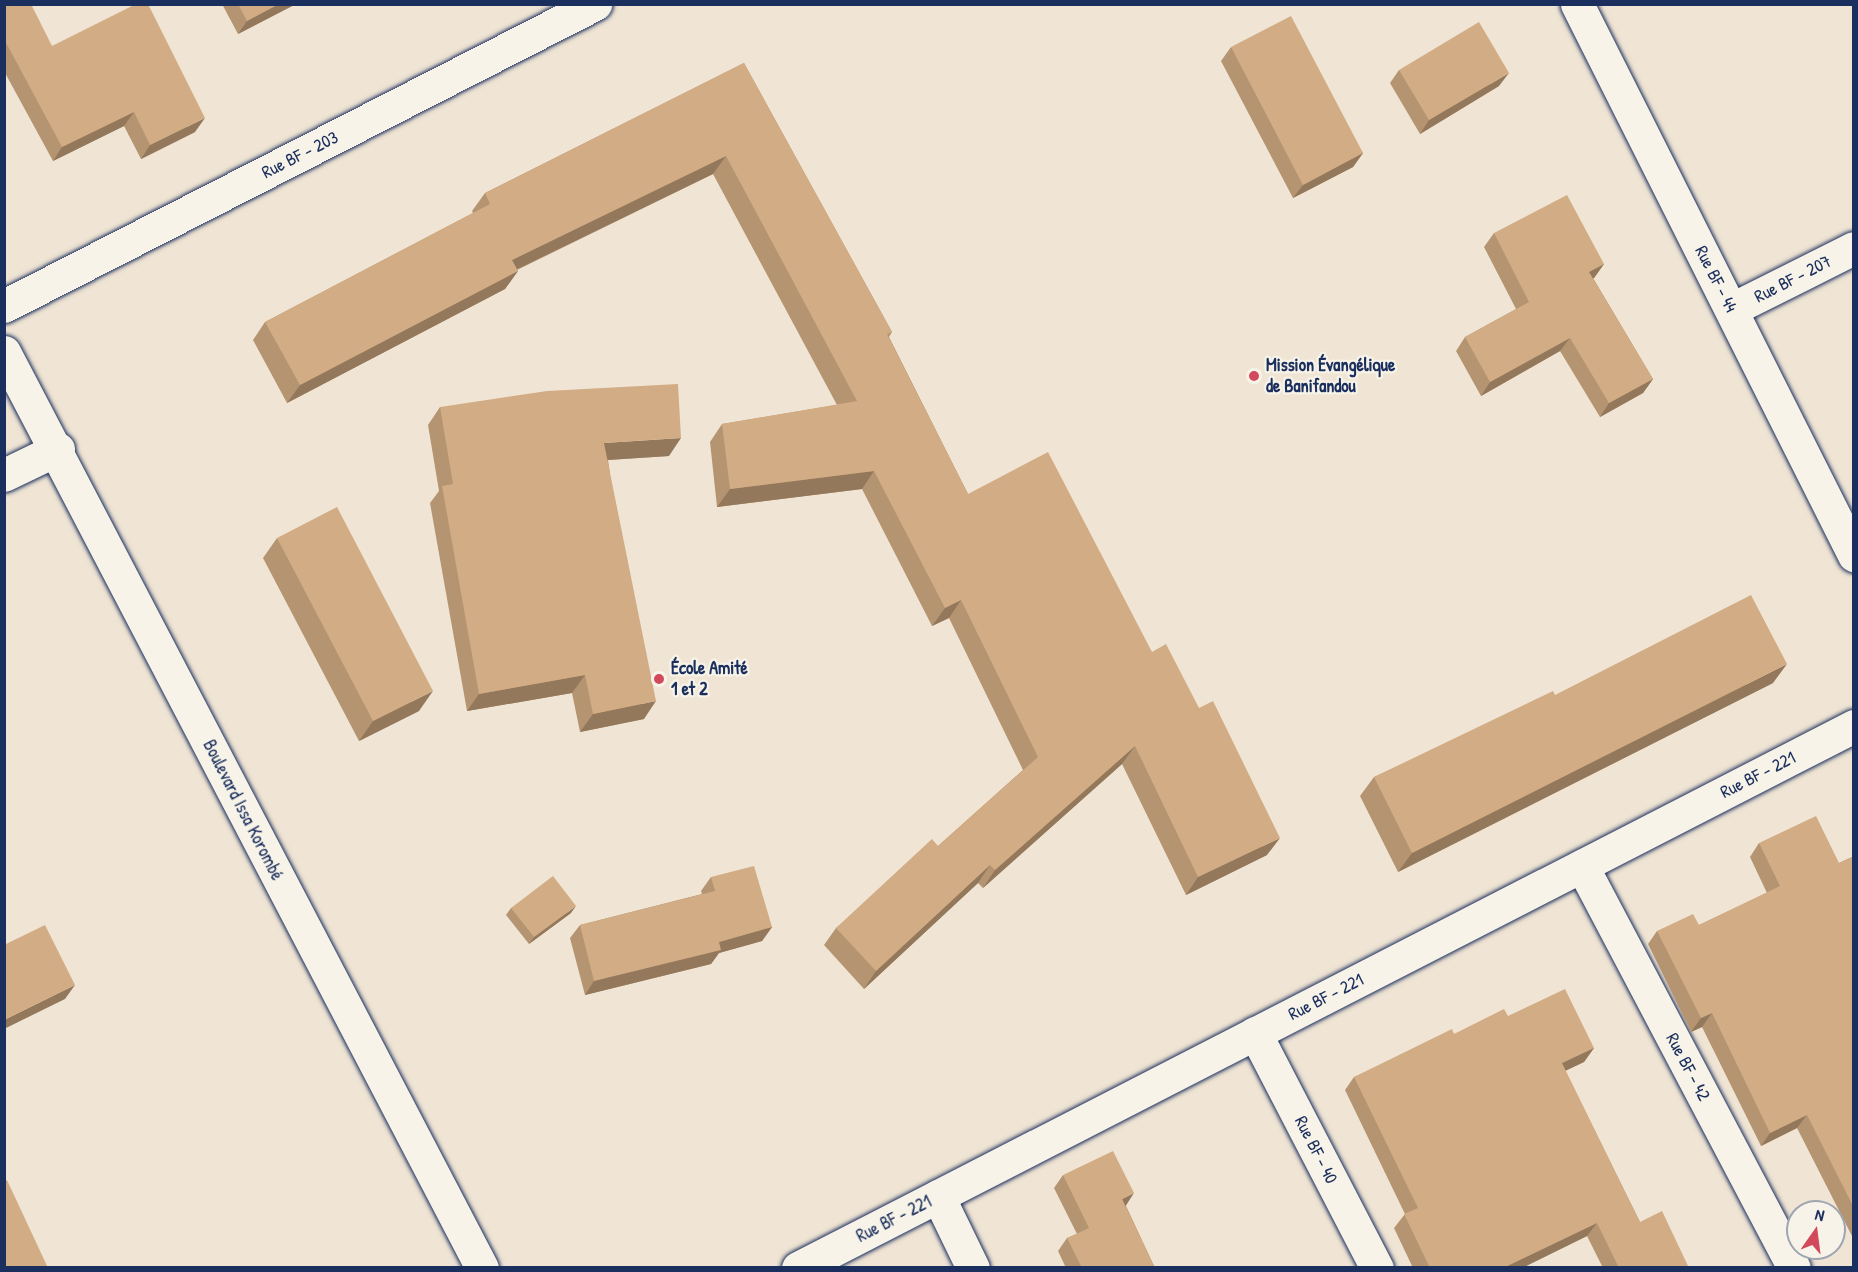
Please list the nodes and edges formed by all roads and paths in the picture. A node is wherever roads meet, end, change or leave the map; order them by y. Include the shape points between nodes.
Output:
1 (595, 4) edge
2 (1577, 4) edge
3 (1854, 248) edge
4 (4, 306) edge
5 (1732, 309) junction
6 (4, 352) edge
7 (58, 449) junction
8 (4, 475) edge
9 (1854, 555) edge
10 (1854, 726) edge
11 (1582, 866) junction
12 (1255, 1033) junction
13 (938, 1196) junction
14 (482, 1268) edge
15 (798, 1268) edge
16 (973, 1268) edge
17 (1377, 1268) edge
18 (1794, 1268) edge

1 - 4 street, Rue BF - 203
2 - 5 street, Rue BF - 44
3 - 5 street, Rue BF - 207
5 - 9 street, Rue BF - 44
6 - 7 street, Boulevard Issa Korombé
7 - 8 street
7 - 14 street, Boulevard Issa Korombé
10 - 11 street, Rue BF - 221
11 - 12 street, Rue BF - 221
11 - 18 street, Rue BF - 42
12 - 13 street, Rue BF - 221
12 - 17 street, Rue BF - 40
13 - 15 street, Rue BF - 221
13 - 16 street

